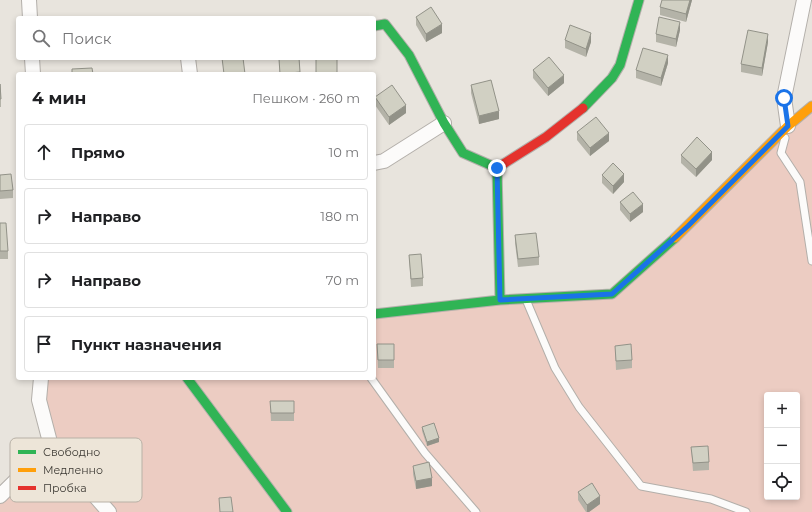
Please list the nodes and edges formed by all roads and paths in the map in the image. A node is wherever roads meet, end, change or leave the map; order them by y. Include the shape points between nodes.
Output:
1 (29, 0) edge
2 (639, 0) edge
3 (804, 0) edge
4 (30, 16) edge
5 (376, 26) edge
6 (32, 60) edge
7 (188, 60) edge
8 (33, 72) edge
9 (190, 72) edge
10 (812, 106) edge
11 (444, 123) junction
12 (788, 126) junction
13 (376, 163) edge
14 (497, 168) junction
15 (812, 260) edge
16 (525, 298) junction
17 (500, 300) junction
18 (376, 314) edge
19 (41, 380) edge
20 (188, 380) edge
21 (373, 380) edge
22 (49, 438) edge
23 (10, 486) edge
24 (0, 496) edge
25 (100, 502) edge
26 (109, 512) edge
27 (287, 512) edge
28 (476, 512) edge
29 (746, 512) edge

1 - 4 street
2 - 14 street via 620,65 597,95 520,156
3 - 12 street via 784,98
5 - 11 street via 385,24 409,56
6 - 8 street
7 - 9 street
10 - 12 street
11 - 13 street via 384,161
11 - 14 street via 463,153
12 - 15 lane via 780,152 800,182
12 - 16 street via 688,226 612,294
14 - 17 street
16 - 17 street
16 - 29 lane via 532,309 555,368 579,407 641,486 711,499
17 - 18 street
19 - 22 street via 39,400
20 - 27 street
21 - 28 lane via 425,453
23 - 24 street
25 - 26 street

